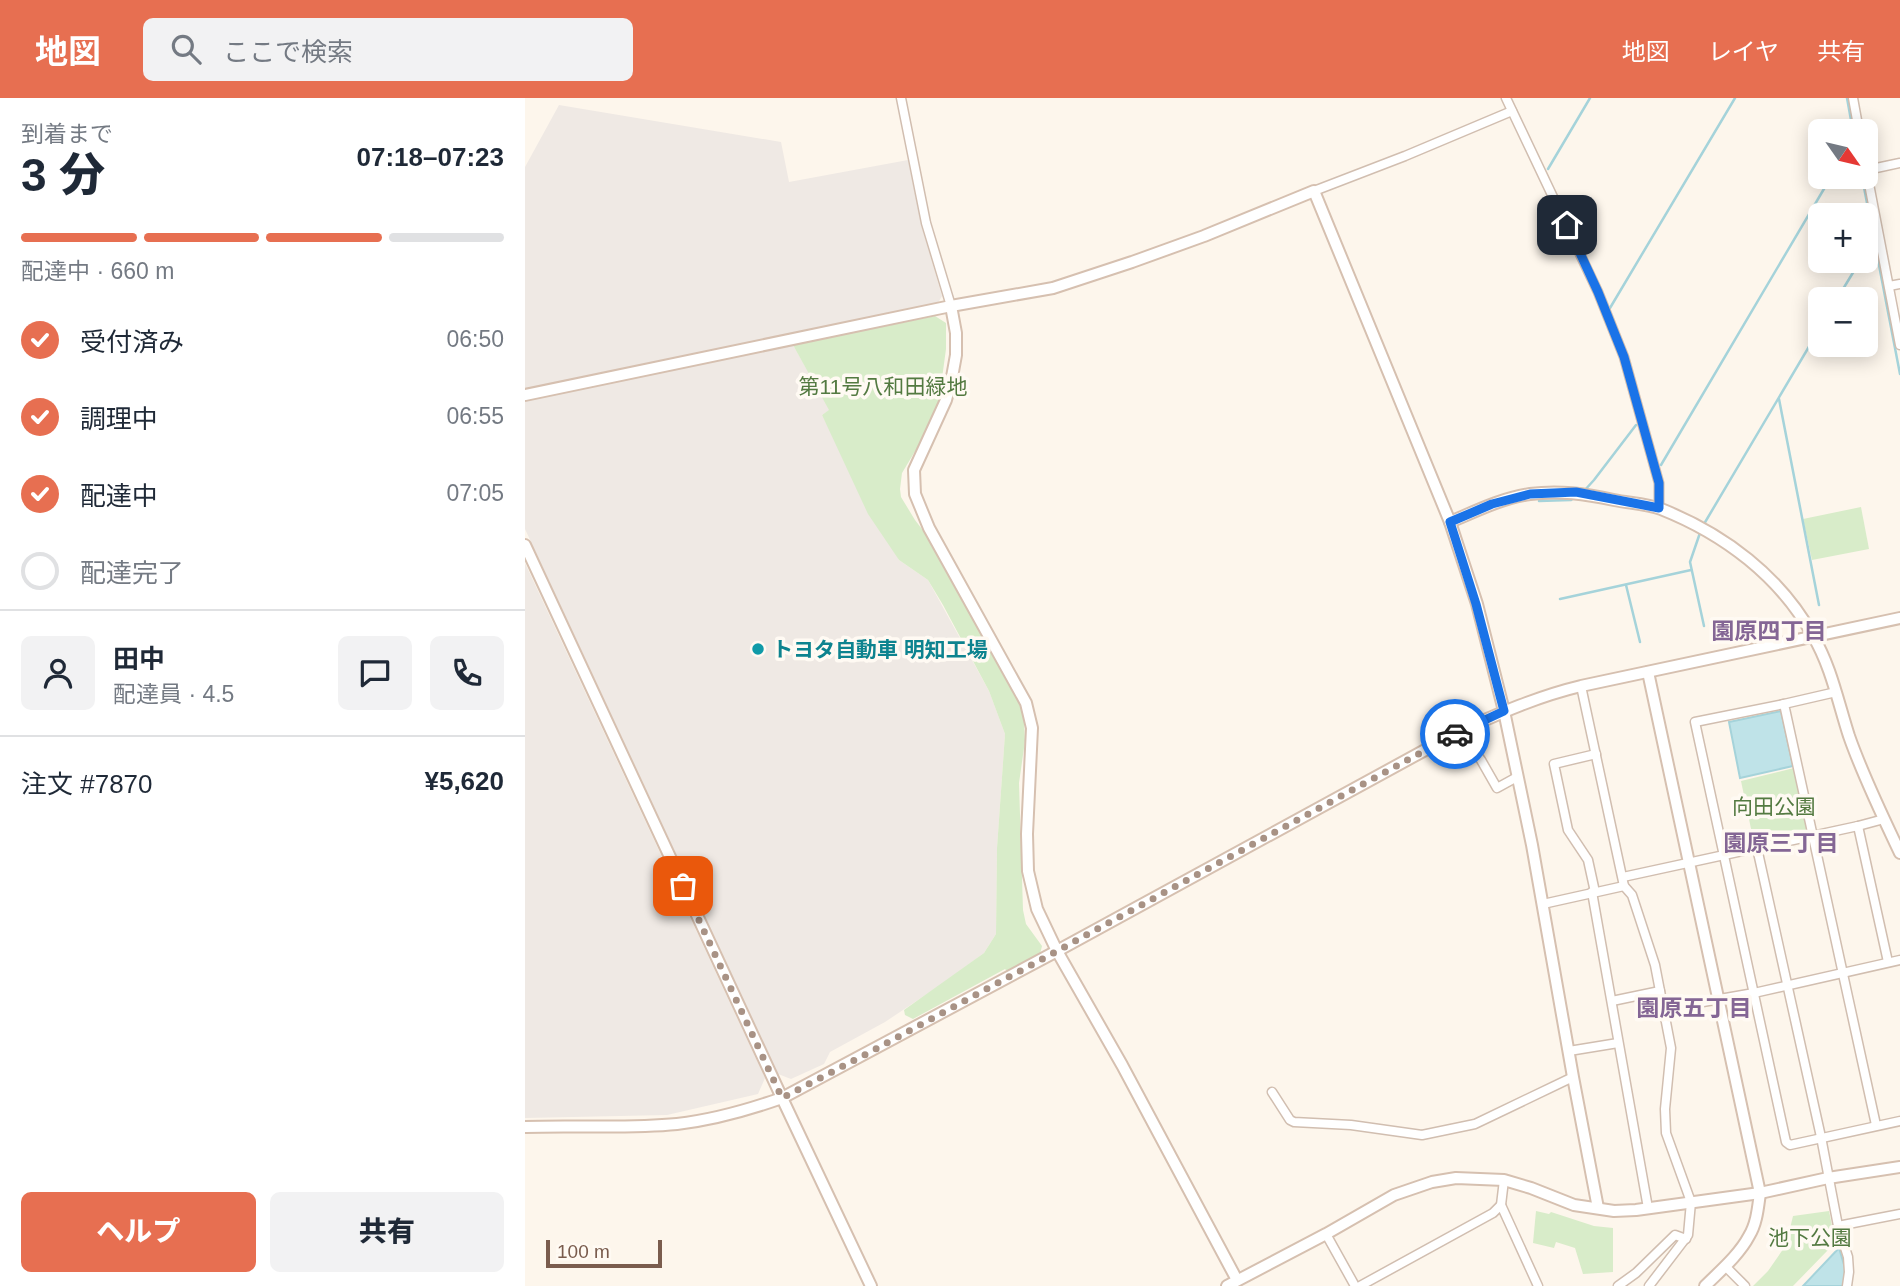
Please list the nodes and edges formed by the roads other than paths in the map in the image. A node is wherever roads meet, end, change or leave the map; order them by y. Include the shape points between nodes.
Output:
1 (901, 98) edge
2 (1506, 98) edge
3 (1853, 98) edge
4 (1512, 111) junction
5 (1857, 119) edge
6 (1900, 163) edge
7 (1878, 166) edge
8 (1870, 189) edge
9 (1314, 191) junction
10 (1900, 284) edge
11 (1888, 285) junction
12 (951, 306) junction
13 (1900, 345) edge
14 (525, 395) edge
15 (1659, 508) junction
16 (1450, 522) junction
17 (525, 545) edge
18 (1900, 618) edge
19 (1814, 637) junction
20 (1648, 672) junction
21 (1581, 686) junction
22 (1836, 692) junction
23 (1784, 704) junction
24 (1504, 711) junction
25 (1460, 731) junction
26 (1596, 754) junction
27 (1517, 777) junction
28 (1884, 819) junction
29 (1858, 826) junction
30 (1813, 835) junction
31 (1757, 848) junction
32 (1900, 853) edge
33 (1725, 855) junction
34 (1690, 862) junction
35 (1623, 882) junction
36 (1593, 892) junction
37 (1543, 904) junction
38 (1057, 951) junction
39 (1900, 960) edge
40 (1888, 962) junction
41 (1842, 972) junction
42 (1788, 985) junction
43 (1660, 991) junction
44 (1754, 993) junction
45 (1718, 998) junction
46 (1612, 1001) junction
47 (1663, 1009) junction
48 (1618, 1043) junction
49 (1569, 1051) junction
50 (1573, 1077) junction
51 (1272, 1092) dead end
52 (782, 1098) junction
53 (1900, 1121) edge
54 (1876, 1125) junction
55 (525, 1127) edge
56 (1821, 1137) junction
57 (1900, 1167) edge
58 (1828, 1178) junction
59 (1504, 1180) junction
60 (1760, 1193) junction
61 (1691, 1202) junction
62 (1501, 1205) junction
63 (1649, 1208) junction
64 (1598, 1209) junction
65 (1900, 1214) edge
66 (1838, 1226) junction
67 (1326, 1234) junction
68 (1686, 1239) junction
69 (1725, 1266) junction
70 (1237, 1280) junction
71 (871, 1286) edge
72 (1227, 1286) edge
73 (1357, 1286) edge
74 (1538, 1286) edge
75 (1618, 1286) edge
76 (1649, 1286) edge
77 (1705, 1286) edge
78 (1745, 1286) edge
79 (1847, 1286) edge

1 - 12 street via 926,223
2 - 4 street
3 - 5 street
4 - 9 street
4 - 15 street via 1621,348 1659,483
6 - 7 street
8 - 11 street
9 - 12 street via 1053,288
9 - 16 street
10 - 11 street
11 - 13 street
12 - 14 street
12 - 38 street via 956,333 952,377 914,470 915,494 929,528 1026,703 1031,727 1028,872 1037,909
15 - 16 street via 1576,492 1530,494
15 - 19 street via 1751,560 1794,606
16 - 24 street
17 - 52 street
18 - 19 street
19 - 20 street
19 - 22 street
20 - 21 street
20 - 34 street
21 - 24 street
21 - 26 street
22 - 23 street
22 - 28 street
23 - 30 street
23 - 33 street via 1695,722
24 - 25 street
24 - 27 street
25 - 27 street via 1497,788
25 - 38 street
26 - 35 street
26 - 36 street via 1555,764 1569,830 1588,860
27 - 37 street
28 - 29 street
28 - 32 street
29 - 30 street
29 - 40 street
30 - 31 street
30 - 41 street
31 - 33 street
31 - 42 street
33 - 34 street
33 - 44 street
34 - 35 street
34 - 45 street
35 - 36 street
35 - 43 street via 1632,895
36 - 37 street
36 - 46 street
37 - 49 street
38 - 52 street
38 - 70 street
39 - 40 street
40 - 41 street
41 - 42 street
41 - 54 street
42 - 44 street
42 - 56 street
43 - 46 street
43 - 47 street
44 - 45 street
44 - 56 street via 1786,1142 1790,1145
45 - 47 street
45 - 60 street
46 - 48 street
47 - 61 street via 1671,1048 1666,1133
48 - 49 street
48 - 63 street
49 - 50 street
50 - 51 street via 1475,1124 1422,1135 1294,1122
50 - 64 street
52 - 55 street via 675,1124
52 - 71 street
53 - 54 street
54 - 56 street
56 - 58 street
57 - 58 street
58 - 60 street
58 - 66 street
59 - 62 street
59 - 64 street
59 - 67 street via 1456,1178 1422,1185 1374,1205
60 - 61 street
60 - 69 street via 1749,1237
61 - 63 street
61 - 68 street
62 - 73 street
62 - 74 street
63 - 64 street
65 - 66 street
66 - 79 street via 1848,1257
67 - 70 street
67 - 73 street
68 - 75 street via 1675,1235
68 - 76 street
69 - 77 street
69 - 78 street
70 - 72 street

